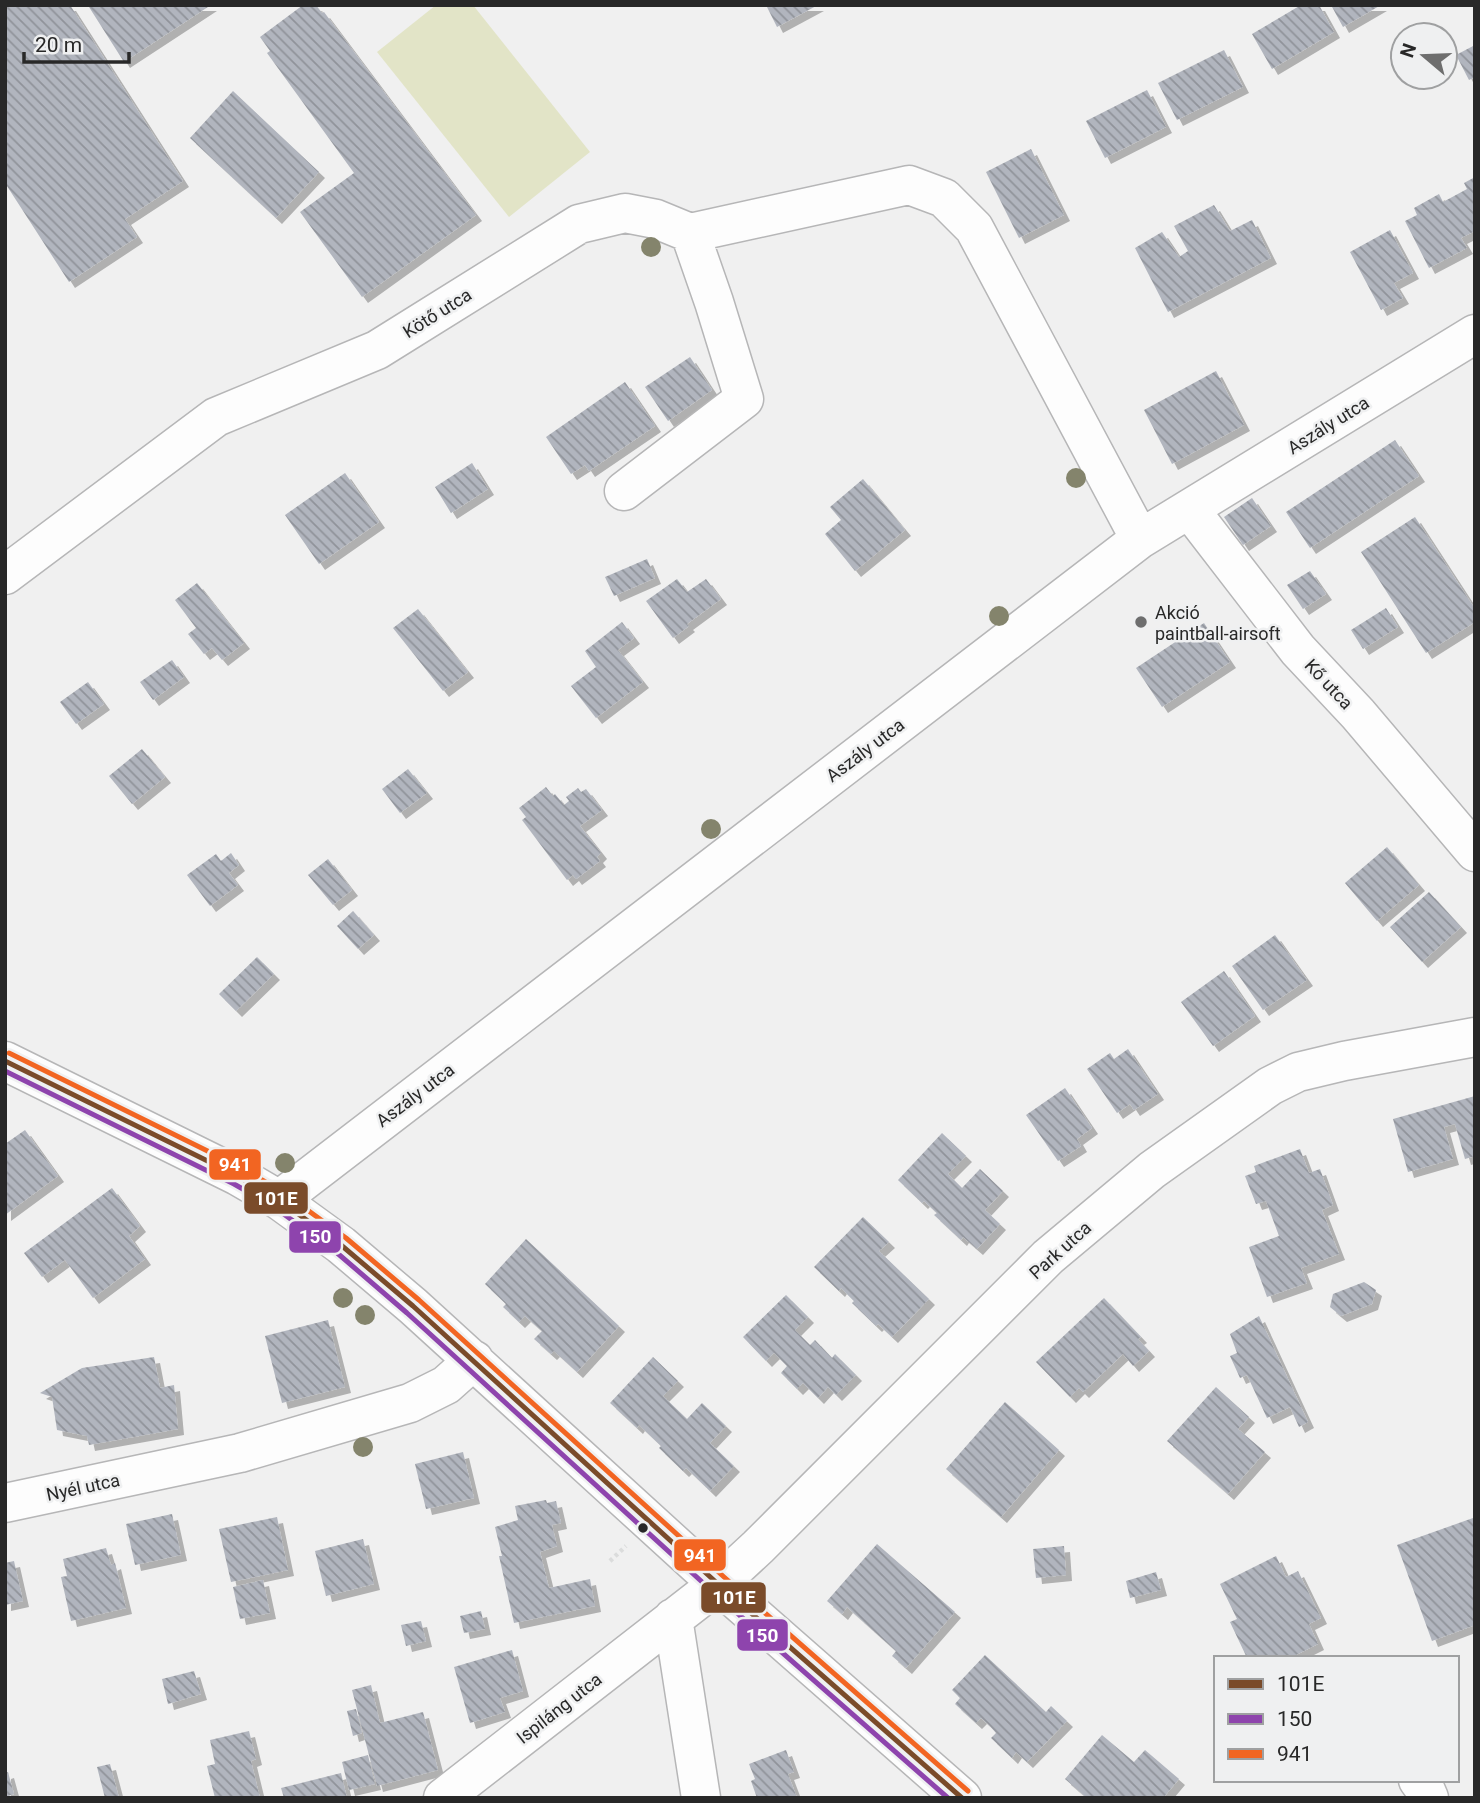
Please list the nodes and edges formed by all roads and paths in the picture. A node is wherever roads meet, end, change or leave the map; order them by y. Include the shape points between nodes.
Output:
1 (690, 233) junction
2 (1475, 334) edge
3 (624, 491) dead end
4 (1190, 510) junction
5 (1140, 539) junction
6 (5, 575) edge
7 (1475, 852) edge
8 (1475, 1037) edge
9 (11, 1070) edge
10 (279, 1200) junction
11 (474, 1360) junction
12 (5, 1503) edge
13 (718, 1584) junction
14 (673, 1618) junction
15 (1419, 1782) edge
16 (443, 1798) edge
17 (701, 1798) edge
18 (962, 1798) edge
19 (1429, 1798) edge

1 - 3 street via 744,400
1 - 5 street via 909,185 944,198 974,228
1 - 6 street, Kötő utca via 625,213 579,224 377,350 216,417
2 - 4 street, Aszály utca
4 - 5 street, Aszály utca
4 - 7 street, Kő utca via 1298,650
5 - 10 street, Aszály utca
8 - 13 street, Park utca via 1298,1072 1270,1086 1152,1170 1048,1257
9 - 10 street via 238,1176
10 - 11 street via 341,1245
11 - 12 street, Nyél utca via 446,1385 410,1403 240,1452
11 - 13 street
13 - 14 street, Ispiláng utca
13 - 18 street
14 - 16 street, Ispiláng utca
14 - 17 street
15 - 19 street

